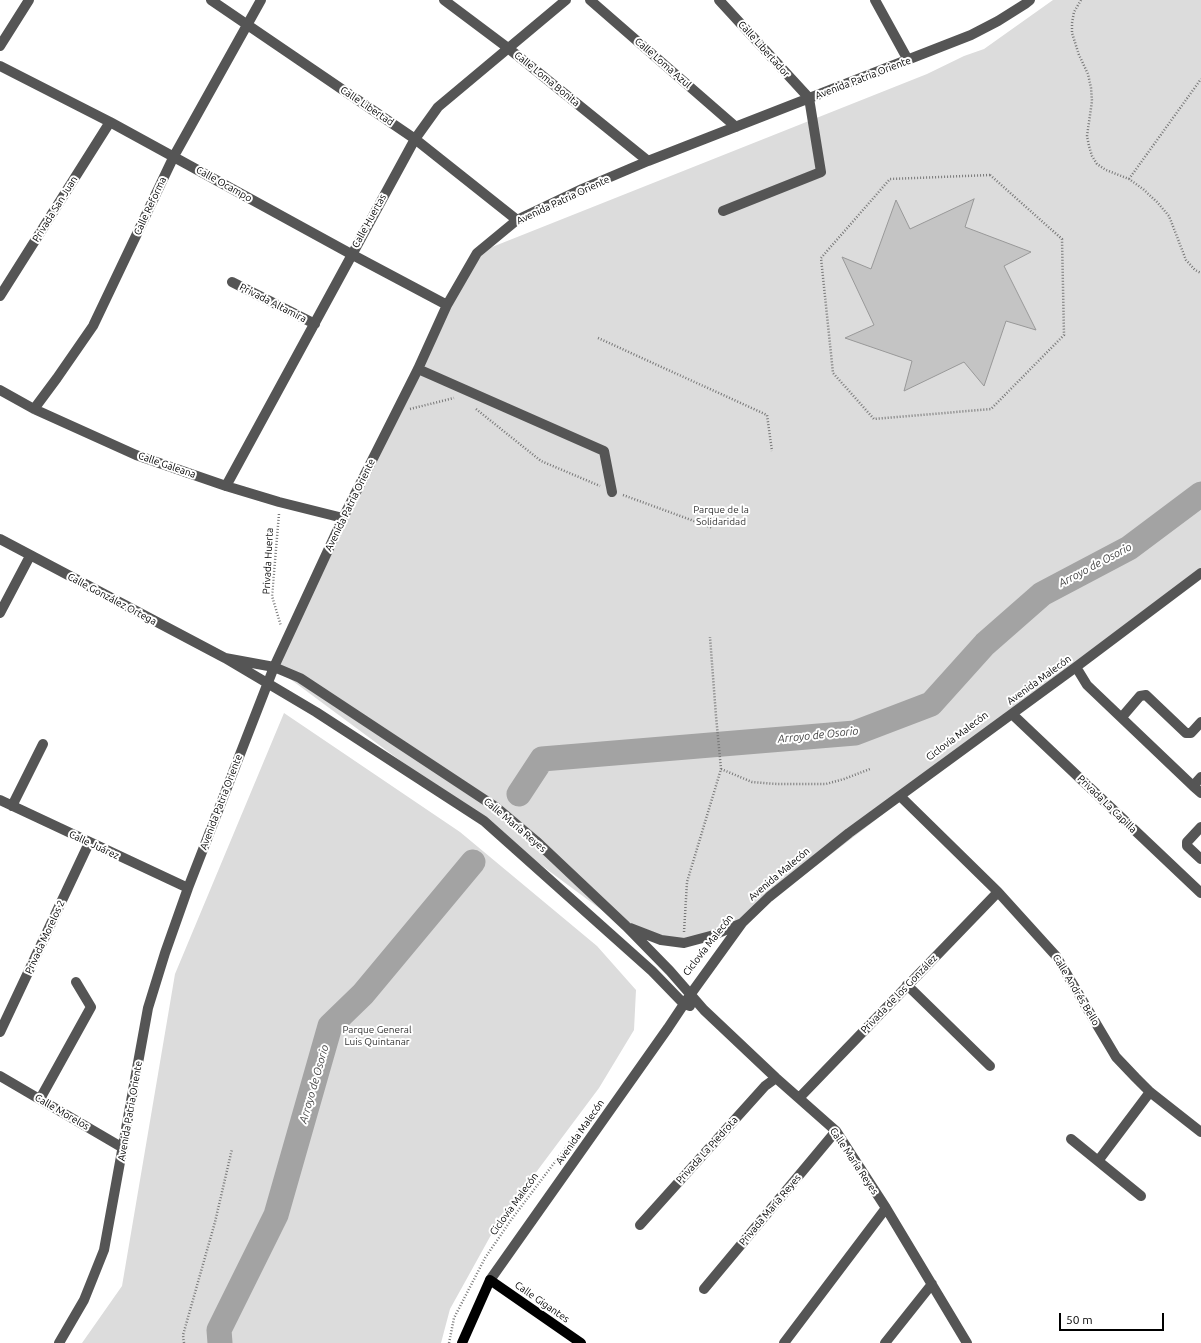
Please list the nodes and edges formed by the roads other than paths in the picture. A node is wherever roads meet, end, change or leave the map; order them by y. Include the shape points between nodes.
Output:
1 (29, 0) edge
2 (211, 0) edge
3 (261, 0) edge
4 (444, 0) edge
5 (566, 0) edge
6 (590, 0) edge
7 (719, 0) edge
8 (875, 0) edge
9 (1030, 0) edge
10 (247, 24) junction
11 (0, 46) edge
12 (508, 48) junction
13 (908, 60) junction
14 (0, 66) edge
15 (809, 98) junction
16 (110, 122) junction
17 (736, 127) junction
18 (415, 139) junction
19 (174, 156) junction
20 (648, 161) junction
21 (723, 211) dead end
22 (517, 220) junction
23 (351, 254) junction
24 (232, 282) dead end
25 (0, 296) edge
26 (447, 305) junction
27 (315, 324) junction
28 (418, 369) junction
29 (0, 390) edge
30 (34, 409) junction
31 (226, 486) junction
32 (612, 492) road end
33 (343, 518) junction
34 (0, 539) edge
35 (30, 556) junction
36 (1201, 573) edge
37 (0, 614) edge
38 (225, 658) junction
39 (274, 667) junction
40 (1076, 667) junction
41 (267, 683) junction
42 (1012, 714) junction
43 (1122, 717) junction
44 (1201, 722) edge
45 (43, 744) dead end
46 (1201, 777) edge
47 (1193, 786) junction
48 (1201, 793) edge
49 (900, 796) junction
50 (0, 800) edge
51 (12, 806) junction
52 (1201, 827) edge
53 (89, 843) junction
54 (1201, 860) edge
55 (188, 888) junction
56 (998, 892) junction
57 (1201, 893) edge
58 (742, 923) junction
59 (626, 926) junction
60 (76, 982) dead end
61 (907, 985) junction
62 (690, 995) junction
63 (684, 1004) junction
64 (704, 1010) junction
65 (0, 1032) edge
66 (990, 1066) dead end
67 (0, 1076) edge
68 (776, 1078) junction
69 (1150, 1092) junction
70 (800, 1097) junction
71 (40, 1099) junction
72 (836, 1131) junction
73 (1201, 1132) edge
74 (1071, 1139) dead end
75 (123, 1148) junction
76 (1098, 1161) junction
77 (1142, 1196) dead end
78 (886, 1208) junction
79 (640, 1225) dead end
80 (490, 1280) junction
81 (932, 1284) junction
82 (704, 1288) dead end
83 (59, 1343) edge
84 (462, 1343) edge
85 (581, 1343) edge
86 (784, 1343) edge
87 (885, 1343) edge
88 (967, 1343) edge

1 - 11 street
2 - 10 street, Calle Libertad
3 - 10 street, Calle Reforma
4 - 12 street, Calle Loma Bonita
5 - 12 street, Calle Huertas
6 - 17 street, Calle Loma Azul
7 - 15 street, Calle Libertador
8 - 13 street
9 - 13 street, Avenida Patria Oriente via 971,35
10 - 18 street, Calle Libertad
10 - 19 street, Calle Reforma
12 - 18 street, Calle Huertas via 438,107
12 - 20 street, Calle Loma Bonita
13 - 15 street, Avenida Patria Oriente
14 - 16 street, Calle Ocampo
15 - 17 street, Avenida Patria Oriente
15 - 21 street via 821,172
16 - 19 street, Calle Ocampo
16 - 25 street, Privada San Juan
17 - 20 street, Avenida Patria Oriente
18 - 22 street, Calle Libertad
18 - 23 street, Calle Huertas
19 - 23 street, Calle Ocampo
19 - 30 street, Calle Reforma via 93,326
20 - 22 street, Avenida Patria Oriente
22 - 26 street, Avenida Patria Oriente via 477,253
23 - 26 street, Calle Ocampo
23 - 27 street, Calle Huertas
24 - 27 street, Privada Altamira
26 - 28 street, Avenida Patria Oriente
27 - 31 street, Calle Huertas
28 - 32 street via 604,451
28 - 33 street, Avenida Patria Oriente
29 - 30 street, Calle Galeana
30 - 31 street, Calle Galeana via 136,455
31 - 33 street, Calle Galeana
33 - 39 street, Avenida Patria Oriente
34 - 35 street, Calle González Ortega
35 - 37 street
35 - 38 street, Calle González Ortega
36 - 40 street, Avenida Malecón
38 - 39 street, Calle González Ortega
38 - 41 street, Calle González Ortega
39 - 41 street, Avenida Patria Oriente
39 - 59 street, Calle María Reyes via 313,685 497,808
40 - 42 street, Avenida Malecón
40 - 43 street via 1087,685
41 - 55 street, Avenida Patria Oriente
41 - 63 street, Calle María Reyes via 484,821 652,971
42 - 49 street, Avenida Malecón
42 - 57 street, Privada La Capilla
43 - 44 street via 1140,696 1146,695 1186,733 1191,733
43 - 47 street
45 - 51 street
46 - 47 street
47 - 48 street
49 - 56 street, Calle Andrés Bello
49 - 58 street, Avenida Malecón via 769,896
50 - 51 street, Calle Juárez
51 - 53 street, Calle Juárez
52 - 54 street via 1187,842 1187,846
53 - 55 street, Calle Juárez
53 - 65 street, Privada Morelos 2
55 - 75 street, Avenida Patria Oriente via 148,1008
56 - 61 street, Privada de los González
56 - 69 street, Calle Andrés Bello via 1056,956 1116,1057
58 - 59 street via 714,935 684,943 661,940
58 - 62 street, Avenida Malecón
59 - 62 street, Calle María Reyes
60 - 71 street via 91,1007
61 - 66 street
61 - 70 street, Privada de los González
62 - 63 street, Avenida Malecón
62 - 64 street, Calle María Reyes
63 - 64 street, Calle María Reyes
63 - 80 street, Avenida Malecón
64 - 68 street, Calle María Reyes
67 - 71 street, Calle Morelos
68 - 70 street, Calle María Reyes
68 - 79 street, Privada La Piedrota via 765,1086
69 - 73 street, Calle Andrés Bello
69 - 76 street
70 - 72 street, Calle María Reyes
71 - 75 street, Calle Morelos
72 - 78 street, Calle María Reyes
72 - 82 street, Privada María Reyes
74 - 76 street
75 - 83 street, Avenida Patria Oriente via 104,1250 84,1300
76 - 77 street
78 - 81 street, Calle María Reyes
78 - 86 street
80 - 84 main road, Avenida Malecón
80 - 85 main road, Calle Gigantes
81 - 87 street
81 - 88 street, Calle María Reyes

